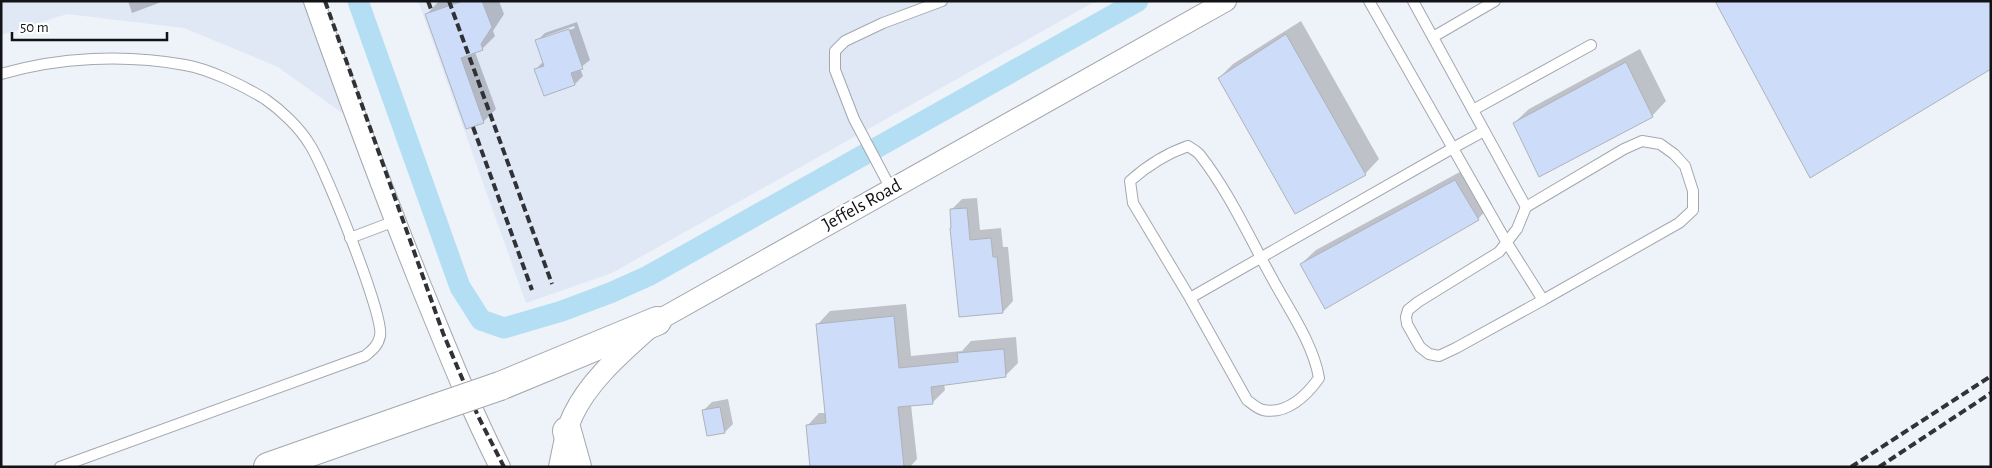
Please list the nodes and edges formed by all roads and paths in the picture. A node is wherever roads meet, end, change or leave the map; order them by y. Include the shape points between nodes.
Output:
1 (314, 1) edge
2 (942, 1) edge
3 (1226, 1) edge
4 (1369, 1) edge
5 (1413, 1) edge
6 (1495, 1) edge
7 (1433, 37) junction
8 (1591, 45) dead end
9 (1, 74) edge
10 (1473, 110) junction
11 (1484, 131) junction
12 (1453, 148) junction
13 (891, 190) junction
14 (1526, 207) junction
15 (395, 221) junction
16 (350, 238) junction
17 (1507, 243) junction
18 (1261, 258) junction
19 (1190, 298) junction
20 (1543, 300) junction
21 (657, 321) junction
22 (567, 431) junction
23 (60, 467) edge
24 (268, 467) edge
25 (500, 467) edge
26 (559, 467) edge
27 (577, 467) edge

1 - 15 street
2 - 13 lane via 845,41 834,52 835,70 854,119
3 - 13 street, Jeffels Road
4 - 12 lane
5 - 7 lane
6 - 7 lane
7 - 10 lane
8 - 10 lane
9 - 16 lane via 27,66 76,60 128,59 186,65 223,78 265,100 310,144
10 - 11 lane
11 - 12 lane
11 - 14 lane
12 - 17 lane
12 - 18 lane
13 - 21 street, Jeffels Road
14 - 17 lane
14 - 20 lane via 1642,141 1660,144 1674,154 1685,166 1693,191 1693,210 1679,223
15 - 16 lane
15 - 25 street via 472,409
16 - 23 lane via 373,298 381,334 376,348 365,356
17 - 20 lane
17 - 20 lane via 1494,257 1408,310 1407,324 1420,347 1428,354 1439,356
18 - 19 lane
18 - 19 lane via 1199,153 1188,146 1168,153 1130,181 1133,203
18 - 19 lane via 1316,362 1319,378 1306,395 1283,409 1263,410 1247,400
21 - 22 street, Jeffels Road via 588,388
21 - 24 main road, bridge via 500,386
22 - 26 street, Jeffels Road
22 - 27 main road

